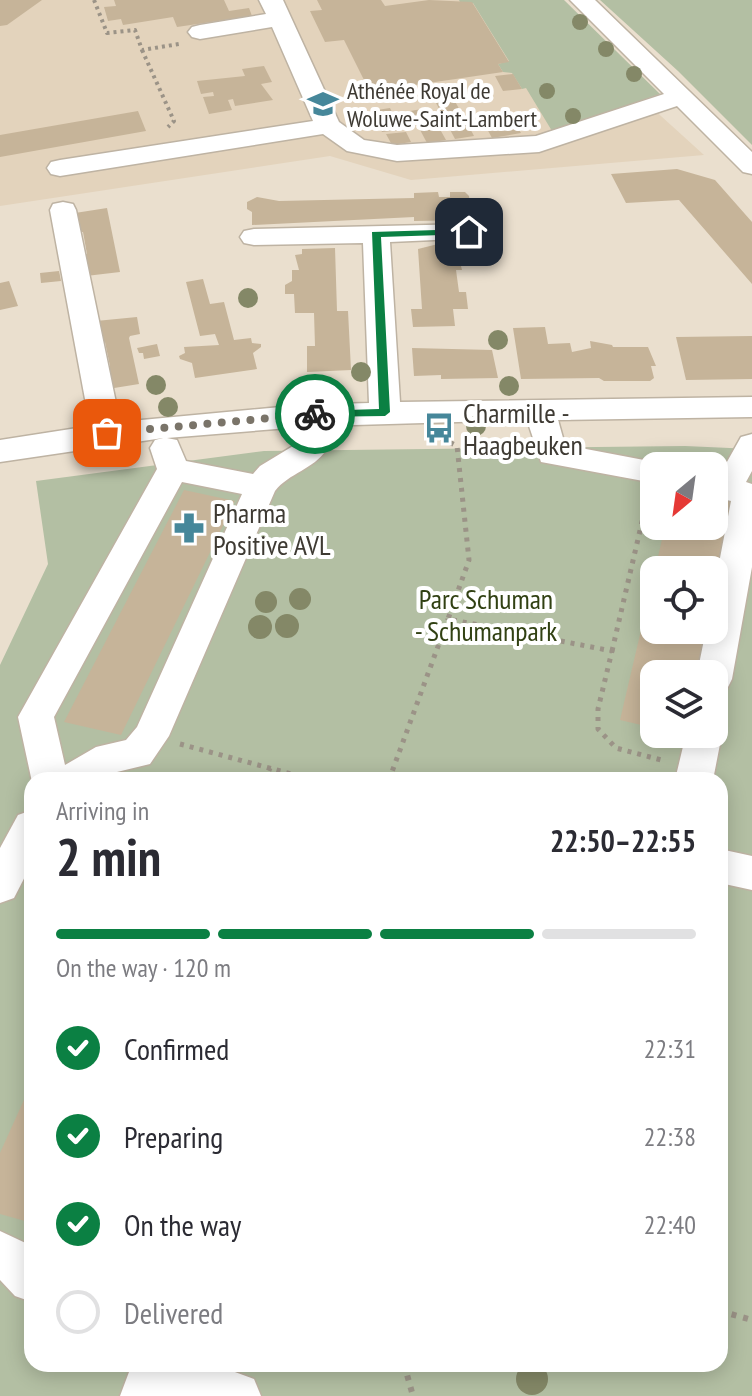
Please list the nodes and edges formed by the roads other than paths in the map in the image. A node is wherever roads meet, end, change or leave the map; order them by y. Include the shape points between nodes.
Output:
1 (582, 0) edge
2 (275, 10) edge
3 (200, 32) dead end
4 (683, 96) junction
5 (328, 126) junction
6 (752, 166) edge
7 (60, 168) dead end
8 (63, 210) dead end
9 (469, 232) dead end
10 (376, 234) junction
11 (254, 237) dead end
12 (752, 407) edge
13 (539, 409) junction
14 (385, 412) junction
15 (302, 415) junction
16 (159, 427) junction
17 (107, 433) junction
18 (752, 445) edge
19 (0, 451) edge
20 (173, 469) junction
21 (640, 470) edge
22 (728, 475) edge
23 (728, 482) edge
24 (261, 487) junction
25 (718, 660) edge
26 (48, 772) edge
27 (85, 772) edge
28 (24, 841) edge
29 (728, 868) edge
30 (752, 873) edge
31 (0, 886) edge
32 (0, 1254) edge
33 (24, 1271) edge
34 (153, 1372) edge
35 (160, 1372) edge
36 (144, 1396) edge
37 (237, 1396) edge

1 - 4 street
2 - 3 street
2 - 5 street
4 - 5 street via 539,144 397,153 356,146
4 - 6 street
5 - 7 street
8 - 17 street
9 - 10 street
10 - 11 street
10 - 14 street
12 - 13 street
13 - 14 street
13 - 21 street via 552,454
14 - 15 street
15 - 16 street
15 - 24 street via 310,450 271,474
16 - 17 street
16 - 20 street
17 - 19 street
18 - 22 street
20 - 24 street
20 - 26 street via 36,717
23 - 25 street via 749,494
24 - 27 street via 151,736 137,753 109,758
28 - 31 street
29 - 30 street
32 - 33 street
34 - 36 street
35 - 37 street

